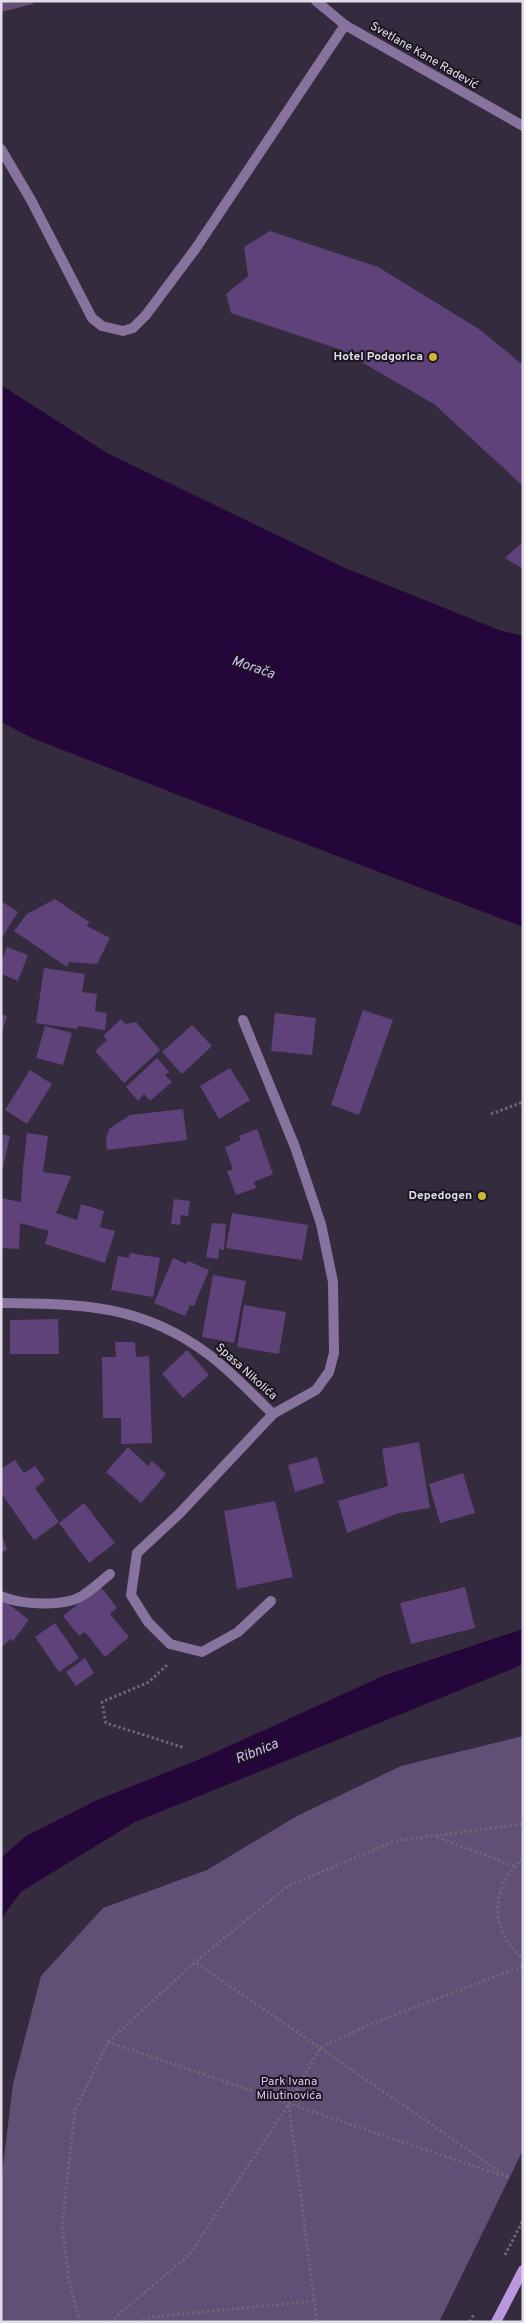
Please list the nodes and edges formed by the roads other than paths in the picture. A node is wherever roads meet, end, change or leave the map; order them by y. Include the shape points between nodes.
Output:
1 (316, 1) edge
2 (345, 25) junction
3 (523, 126) edge
4 (1, 148) edge
5 (243, 1020) dead end
6 (1, 1302) edge
7 (273, 1414) junction
8 (110, 1574) dead end
9 (1, 1596) edge
10 (271, 1601) dead end
11 (523, 2270) edge
12 (496, 2322) edge

1 - 2 street, Svetlane Kane Radević
2 - 3 street, Svetlane Kane Radević
2 - 4 street via 196,248 146,316 133,328 122,332 102,326 92,318
5 - 7 street via 298,1156 321,1224 333,1282 334,1353 329,1372 316,1390
6 - 7 street, Spasa Nikolića via 71,1304 124,1312 171,1330 209,1355
7 - 10 street via 179,1514 138,1552 131,1595 148,1622 170,1644 202,1652 238,1632
8 - 9 street via 80,1597 56,1603 30,1603
11 - 12 main road

